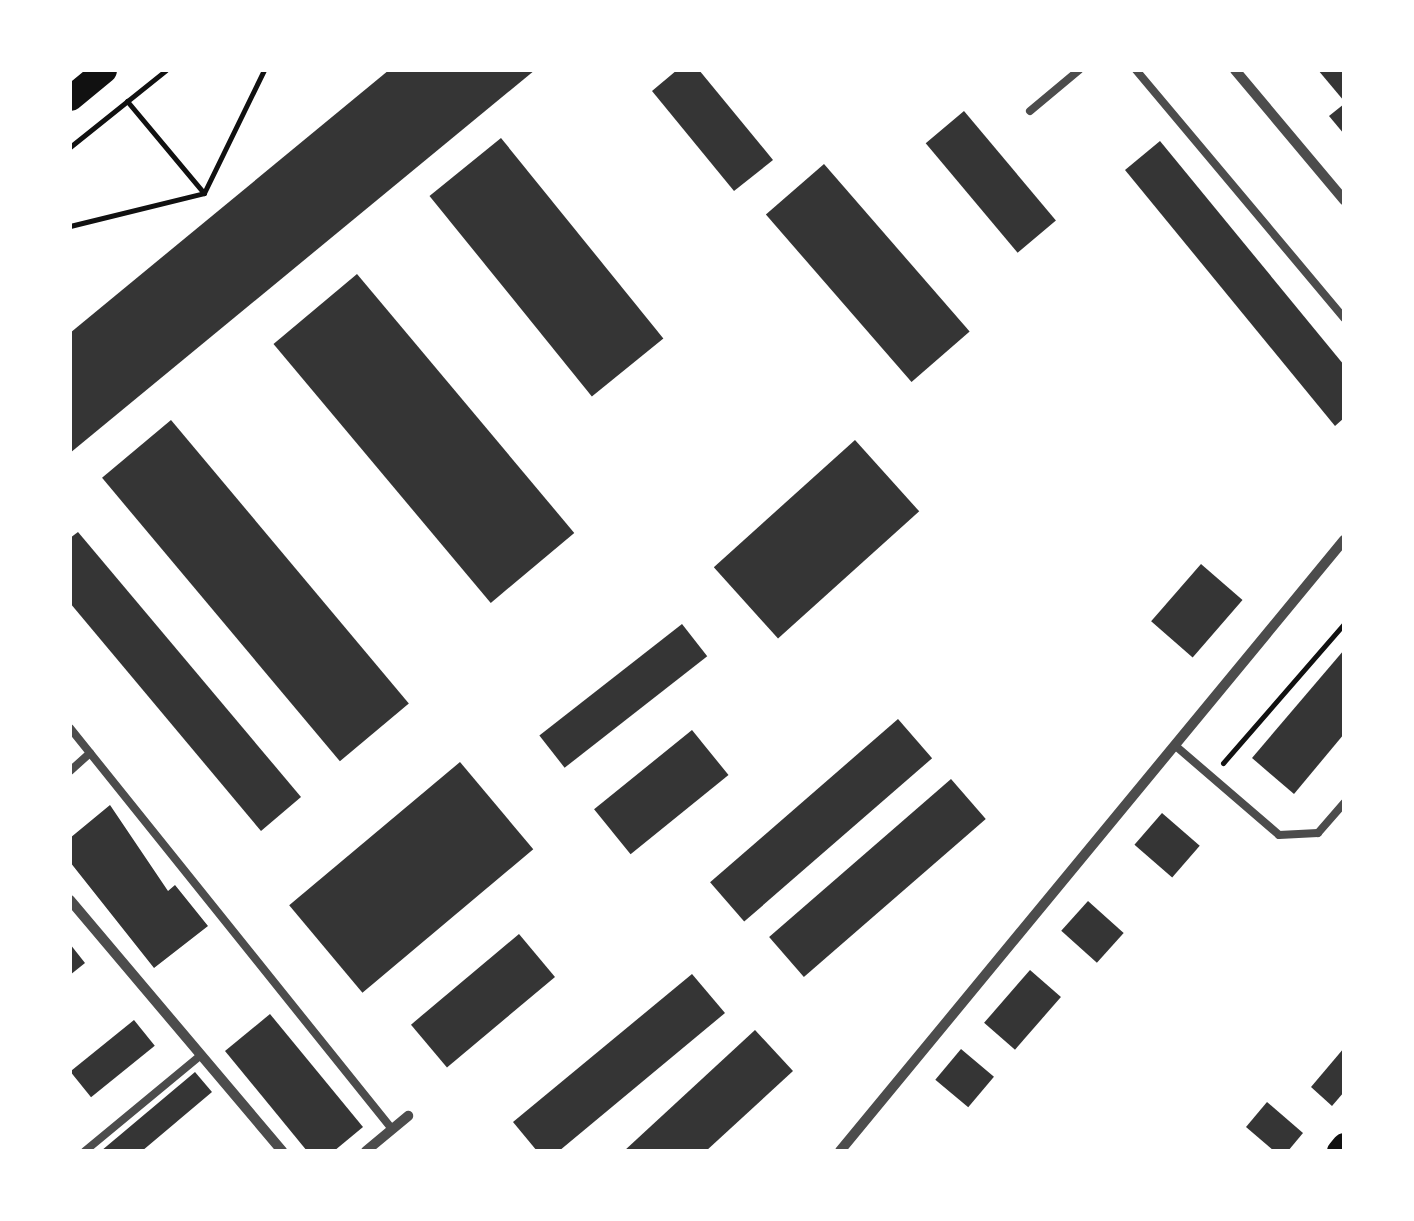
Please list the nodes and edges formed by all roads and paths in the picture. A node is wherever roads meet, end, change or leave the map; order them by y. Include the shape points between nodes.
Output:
1 (104, 70) edge
2 (166, 70) edge
3 (264, 70) edge
4 (1078, 70) edge
5 (1136, 70) edge
6 (1235, 70) edge
7 (70, 98) edge
8 (127, 100) junction
9 (1030, 111) dead end
10 (70, 146) edge
11 (204, 193) junction
12 (1344, 200) edge
13 (70, 226) edge
14 (1344, 318) edge
15 (1344, 540) edge
16 (1344, 624) edge
17 (70, 728) edge
18 (1178, 748) junction
19 (90, 753) junction
20 (70, 771) edge
21 (1211, 777) junction
22 (1344, 804) edge
23 (70, 900) edge
24 (201, 1055) junction
25 (408, 1116) dead end
26 (392, 1129) junction
27 (1344, 1145) edge
28 (85, 1151) edge
29 (282, 1151) edge
30 (366, 1151) edge
31 (840, 1151) edge
32 (1339, 1151) edge

1 - 7 main road
2 - 8 path
3 - 11 path
4 - 9 lane
5 - 14 lane
6 - 12 street
8 - 10 path
8 - 11 path
11 - 13 path
15 - 18 street
16 - 21 path
17 - 19 lane
18 - 21 lane
18 - 31 street
19 - 20 lane
19 - 26 lane
21 - 22 lane via 1280,835 1318,833
23 - 24 street
24 - 28 lane
24 - 29 street
25 - 26 street
26 - 30 street
27 - 32 main road

